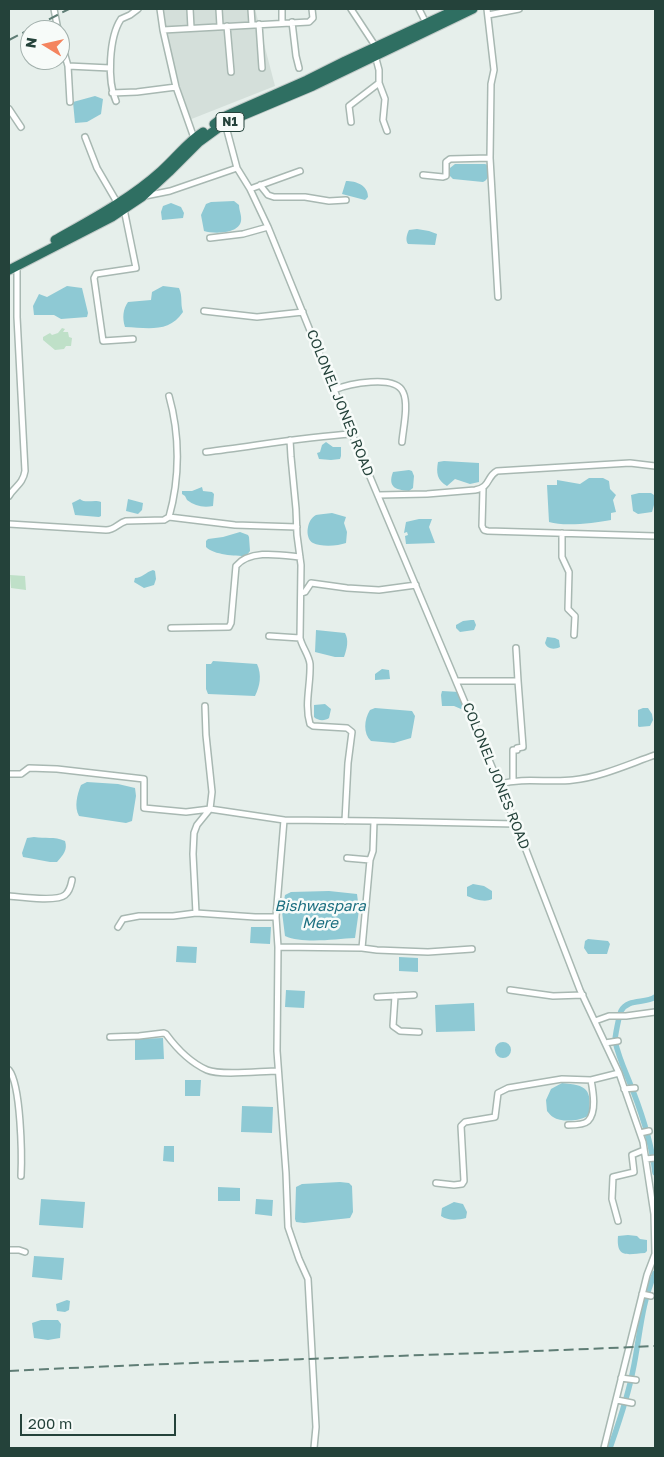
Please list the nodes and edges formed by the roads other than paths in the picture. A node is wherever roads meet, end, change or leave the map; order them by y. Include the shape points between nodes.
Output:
1 (138, 9) edge
2 (160, 9) edge
3 (190, 9) edge
4 (219, 9) edge
5 (251, 9) edge
6 (282, 9) edge
7 (312, 9) edge
8 (351, 9) edge
9 (419, 9) edge
10 (457, 9) edge
11 (473, 9) edge
12 (487, 9) edge
13 (519, 9) edge
14 (488, 15) junction
15 (292, 22) junction
16 (282, 23) junction
17 (252, 24) junction
18 (259, 24) junction
19 (220, 26) junction
20 (227, 26) junction
21 (428, 27) junction
22 (191, 28) junction
23 (163, 30) junction
24 (375, 51) junction
25 (70, 66) edge
26 (110, 68) junction
27 (262, 68) dead end
28 (299, 68) dead end
29 (68, 70) edge
30 (231, 72) dead end
31 (379, 83) junction
32 (176, 87) junction
33 (112, 93) junction
34 (116, 101) dead end
35 (70, 102) dead end
36 (9, 109) edge
37 (351, 122) dead end
38 (225, 123) junction
39 (21, 128) dead end
40 (387, 131) dead end
41 (86, 137) dead end
42 (194, 138) junction
43 (490, 158) junction
44 (237, 168) junction
45 (300, 171) dead end
46 (423, 175) dead end
47 (260, 185) junction
48 (250, 189) junction
49 (142, 197) junction
50 (346, 200) dead end
51 (121, 206) junction
52 (268, 227) junction
53 (210, 238) dead end
54 (12, 267) edge
55 (498, 297) dead end
56 (204, 311) dead end
57 (303, 312) junction
58 (133, 340) dead end
59 (334, 390) junction
60 (169, 396) dead end
61 (352, 434) junction
62 (290, 440) junction
63 (402, 442) dead end
64 (206, 452) dead end
65 (655, 466) edge
66 (483, 489) junction
67 (378, 494) junction
68 (9, 496) edge
69 (169, 517) junction
70 (9, 524) edge
71 (296, 527) junction
72 (562, 533) junction
73 (655, 536) edge
74 (300, 557) junction
75 (416, 585) junction
76 (302, 593) junction
77 (171, 628) dead end
78 (574, 635) dead end
79 (269, 636) dead end
80 (300, 638) junction
81 (516, 648) dead end
82 (456, 681) junction
83 (518, 682) junction
84 (205, 706) dead end
85 (655, 755) edge
86 (9, 774) edge
87 (512, 781) junction
88 (500, 784) junction
89 (210, 809) junction
90 (284, 820) junction
91 (374, 821) junction
92 (345, 822) junction
93 (516, 824) junction
94 (347, 858) dead end
95 (370, 860) junction
96 (72, 880) dead end
97 (9, 896) edge
98 (196, 913) junction
99 (276, 917) junction
100 (118, 927) dead end
101 (278, 947) junction
102 (362, 948) junction
103 (472, 949) dead end
104 (510, 990) dead end
105 (414, 995) dead end
106 (583, 995) junction
107 (394, 996) junction
108 (377, 997) dead end
109 (655, 1012) edge
110 (595, 1021) junction
111 (419, 1032) dead end
112 (110, 1037) dead end
113 (618, 1041) dead end
114 (607, 1042) junction
115 (9, 1070) edge
116 (278, 1071) junction
117 (619, 1074) junction
118 (591, 1080) junction
119 (635, 1088) dead end
120 (625, 1089) junction
121 (568, 1125) dead end
122 (649, 1131) dead end
123 (640, 1132) junction
124 (644, 1150) junction
125 (655, 1158) edge
126 (647, 1159) junction
127 (651, 1175) edge
128 (21, 1176) dead end
129 (436, 1183) dead end
130 (652, 1187) edge
131 (653, 1202) edge
132 (618, 1221) dead end
133 (655, 1241) edge
134 (9, 1250) edge
135 (25, 1252) dead end
136 (642, 1294) junction
137 (651, 1296) dead end
138 (624, 1379) junction
139 (636, 1380) dead end
140 (619, 1400) junction
141 (632, 1403) dead end
142 (314, 1448) edge
143 (604, 1448) edge

1 - 26 street via 119,22
2 - 23 street
3 - 22 street
4 - 19 street
5 - 17 street
6 - 16 street
7 - 15 street via 312,21
8 - 24 street
9 - 21 street
10 - 21 highway, N1
11 - 21 highway, N1
12 - 14 street
13 - 14 street
14 - 43 street via 494,70 490,84
15 - 16 street
15 - 28 street
16 - 18 street
17 - 18 street
17 - 20 street
18 - 27 street
19 - 20 street
19 - 22 street
20 - 30 street
21 - 24 highway, N1
22 - 23 street
23 - 32 street
24 - 31 street
24 - 38 highway, N1 via 313,86
24 - 42 highway, N1 via 345,61 223,117
25 - 26 street
26 - 33 street
29 - 35 street
31 - 37 street via 349,106
31 - 40 street via 385,99 383,120
32 - 33 street
32 - 42 street
33 - 34 street
36 - 39 street
38 - 44 street, COLONEL JONES ROAD
38 - 49 highway, N1 via 199,142
41 - 51 street via 97,168
42 - 51 highway, N1
43 - 46 street via 450,159 446,162 446,176
43 - 55 street
44 - 48 street, COLONEL JONES ROAD
44 - 49 street
45 - 47 street
47 - 48 street
47 - 50 street via 274,197
48 - 52 street, COLONEL JONES ROAD
49 - 51 highway, N1
51 - 54 highway, N1 via 112,217
51 - 58 street via 136,268 96,274 94,278 103,341
52 - 53 street
52 - 57 street, COLONEL JONES ROAD
54 - 68 street via 24,477
56 - 57 street via 257,317
57 - 59 street, COLONEL JONES ROAD
59 - 61 street, COLONEL JONES ROAD
59 - 63 street via 362,382 398,385 406,399
60 - 69 street via 176,426 178,462
61 - 62 street
61 - 67 street, COLONEL JONES ROAD
62 - 64 street
62 - 71 street
65 - 66 street via 630,463 497,471
66 - 67 street
66 - 72 street via 484,530
67 - 75 street, COLONEL JONES ROAD
69 - 70 street via 121,522 113,530
69 - 71 street via 234,525
71 - 74 street
72 - 73 street
72 - 78 street via 562,557 569,572 568,608 575,616
74 - 76 street
74 - 77 street via 264,553 239,562 229,627
75 - 76 street via 380,590 311,583
75 - 82 street, COLONEL JONES ROAD
76 - 80 street
79 - 80 street
80 - 92 street via 310,664 310,724 347,728 352,732
81 - 83 street
82 - 83 street
82 - 88 street, COLONEL JONES ROAD
83 - 87 street via 522,747 513,750
84 - 89 street via 212,792
85 - 87 street via 586,778
86 - 89 street via 21,774 29,768 57,769 144,779 144,808 186,812
87 - 88 street
88 - 93 street, COLONEL JONES ROAD
89 - 90 street
89 - 98 street via 194,833
90 - 92 street
90 - 99 street
91 - 92 street
91 - 93 street
91 - 95 street
93 - 106 street, COLONEL JONES ROAD
94 - 95 street
95 - 102 street
96 - 97 street via 68,893 56,899
98 - 99 street
98 - 100 street via 125,918
99 - 101 street
101 - 102 street
101 - 116 street
102 - 103 street via 428,952
104 - 106 street via 553,996
105 - 107 street
106 - 110 street, COLONEL JONES ROAD
107 - 108 street
107 - 111 street via 393,1026 400,1031
109 - 110 street via 608,1016
110 - 114 street, COLONEL JONES ROAD
112 - 116 street via 164,1033 185,1056 208,1070
113 - 114 street
114 - 117 street, COLONEL JONES ROAD
115 - 128 street via 16,1095
116 - 142 street via 288,1227 308,1279 316,1427
117 - 118 street
117 - 120 street, COLONEL JONES ROAD
118 - 121 street via 592,1114 583,1124
118 - 129 street via 562,1079 501,1091 495,1117 465,1122 461,1126 462,1184
119 - 120 street
120 - 123 street, COLONEL JONES ROAD
122 - 123 street
123 - 124 street, COLONEL JONES ROAD
124 - 126 street, COLONEL JONES ROAD
124 - 132 street via 632,1155 634,1172 613,1177 612,1199
125 - 126 street
126 - 127 street, COLONEL JONES ROAD
127 - 130 street, COLONEL JONES ROAD
130 - 131 street, COLONEL JONES ROAD
131 - 133 street, COLONEL JONES ROAD
133 - 136 street, COLONEL JONES ROAD via 655,1254
134 - 135 street
136 - 137 street
136 - 138 street, COLONEL JONES ROAD
138 - 139 street
138 - 140 street, COLONEL JONES ROAD
140 - 141 street
140 - 143 street, COLONEL JONES ROAD

